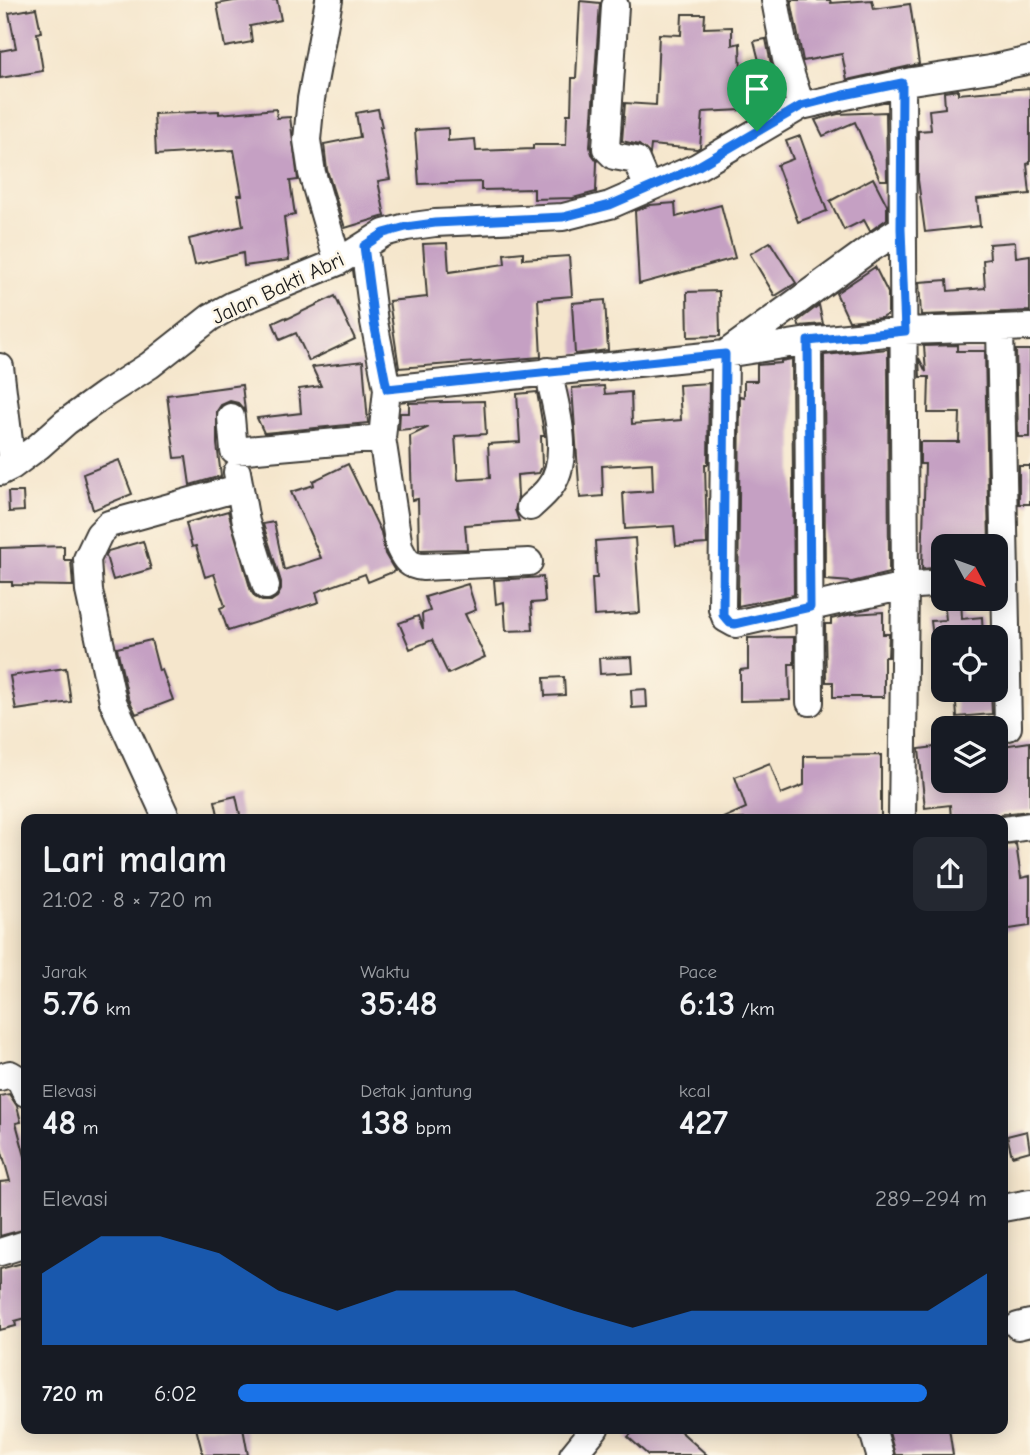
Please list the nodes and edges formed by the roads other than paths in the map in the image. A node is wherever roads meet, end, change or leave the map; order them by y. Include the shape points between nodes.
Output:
1 (329, 0) edge
2 (775, 0) edge
3 (615, 6) dead end
4 (1030, 60) edge
5 (902, 83) junction
6 (801, 106) junction
7 (648, 188) junction
8 (901, 229) junction
9 (364, 246) junction
10 (338, 262) junction
11 (1030, 327) edge
12 (1000, 328) junction
13 (905, 331) junction
14 (808, 341) junction
15 (725, 354) junction
16 (0, 367) edge
17 (548, 371) junction
18 (387, 389) junction
19 (231, 417) dead end
20 (382, 438) junction
21 (234, 451) junction
22 (6, 469) edge
23 (238, 488) junction
24 (530, 507) dead end
25 (529, 562) dead end
26 (1009, 570) edge
27 (931, 584) edge
28 (266, 586) dead end
29 (905, 586) junction
30 (810, 607) junction
31 (810, 702) dead end
32 (1008, 727) dead end
33 (165, 814) edge
34 (902, 814) edge
35 (1030, 826) edge
36 (1008, 829) edge
37 (0, 1077) edge
38 (21, 1082) edge
39 (1030, 1203) edge
40 (1008, 1207) edge
41 (21, 1246) edge
42 (0, 1252) edge
43 (589, 1434) edge
44 (874, 1434) edge
45 (573, 1455) edge
46 (880, 1455) edge

1 - 10 street via 307,140
2 - 6 street
3 - 7 street via 606,148 614,156 636,160
4 - 5 street, Jalan Bakti Abri
5 - 6 street, Jalan Bakti Abri
5 - 8 street
6 - 7 street, Jalan Bakti Abri via 697,167
7 - 9 street, Jalan Bakti Abri via 610,205 563,217 406,227 384,233
8 - 13 street
8 - 15 street
9 - 10 street, Jalan Bakti Abri
9 - 18 street
10 - 22 street, Jalan Bakti Abri via 211,317
11 - 12 street
12 - 13 street
12 - 26 street
13 - 14 street
13 - 29 street
14 - 15 street
14 - 30 street
15 - 17 street
15 - 30 street via 723,615 735,624
16 - 22 street
17 - 18 street
17 - 24 street via 558,418 560,462 550,487
18 - 20 street
19 - 21 street
20 - 21 street
20 - 25 street via 399,547 412,566
21 - 23 street
23 - 28 street
23 - 33 street via 109,524 87,559 89,591 113,702
26 - 32 street
27 - 29 street
29 - 30 street
29 - 34 street
30 - 31 street
35 - 36 street
37 - 38 street via 10,1074
39 - 40 street
41 - 42 street
43 - 45 street
44 - 46 street

